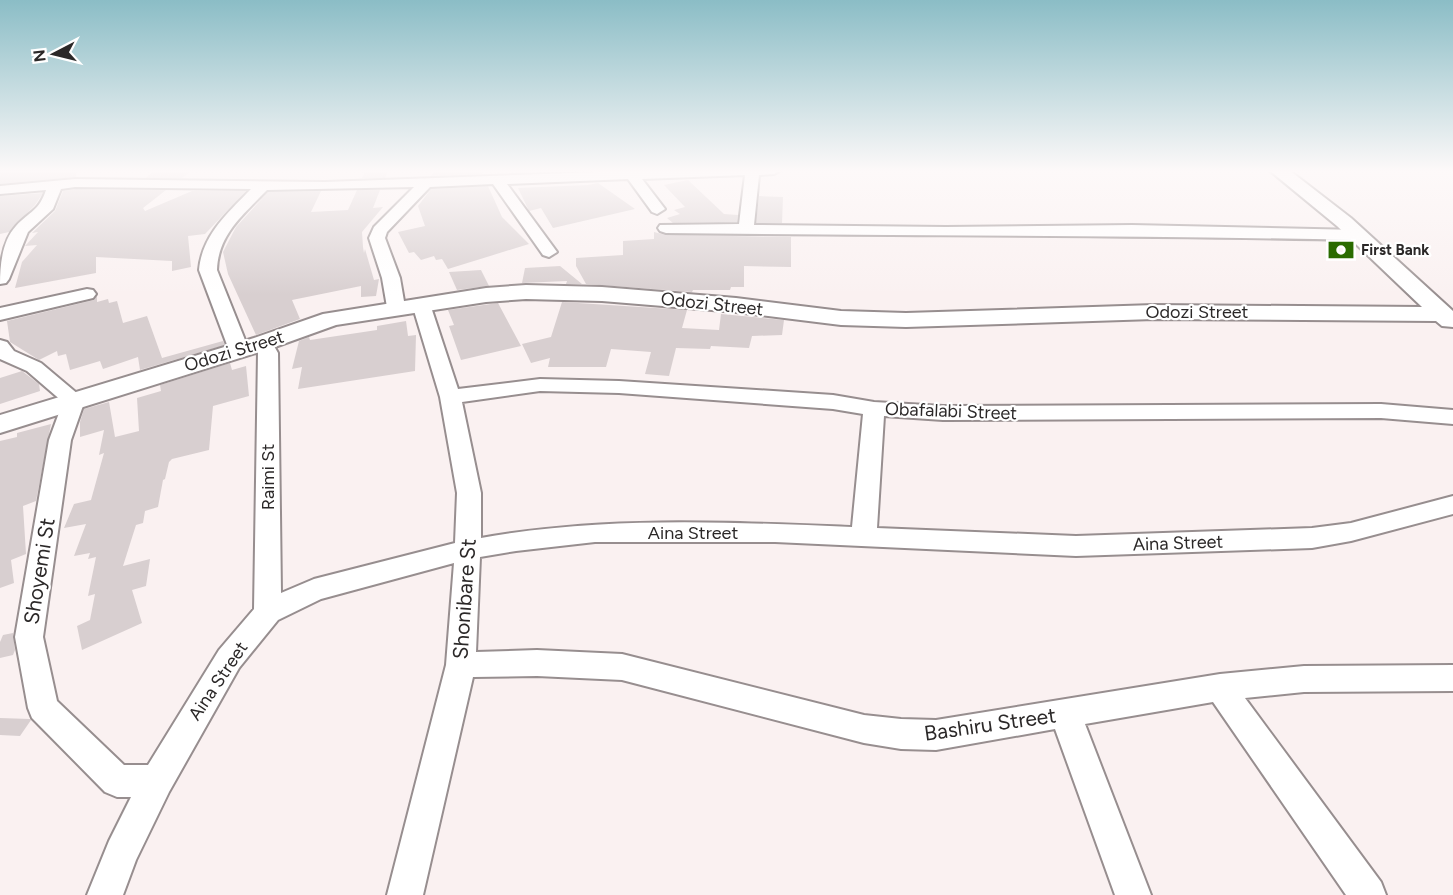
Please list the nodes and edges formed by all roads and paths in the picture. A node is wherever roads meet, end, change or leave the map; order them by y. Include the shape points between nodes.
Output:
1 (42, 212) edge
2 (237, 212) edge
3 (398, 212) edge
4 (520, 212) edge
5 (748, 212) edge
6 (1332, 212) edge
7 (1345, 212) edge
8 (666, 228) dead end
9 (746, 228) junction
10 (1359, 236) junction
11 (549, 252) dead end
12 (0, 279) edge
13 (87, 294) dead end
14 (421, 304) junction
15 (396, 307) junction
16 (0, 314) edge
17 (1449, 315) edge
18 (263, 343) junction
19 (0, 346) edge
20 (239, 350) junction
21 (450, 397) junction
22 (74, 400) junction
23 (874, 409) junction
24 (1453, 417) edge
25 (0, 424) edge
26 (1453, 505) edge
27 (864, 537) junction
28 (468, 550) junction
29 (268, 612) junction
30 (461, 665) junction
31 (1453, 678) edge
32 (1220, 687) junction
33 (1065, 713) junction
34 (157, 782) junction
35 (105, 895) edge
36 (405, 895) edge
37 (1133, 895) edge
38 (1368, 895) edge

1 - 12 street via 21,230
2 - 20 street via 213,243 207,258
3 - 15 street via 377,238
4 - 11 street
5 - 9 street
6 - 10 main road
7 - 17 main road
8 - 9 street
9 - 10 street via 1131,230
10 - 17 main road
13 - 16 street
14 - 15 main road, Odozi Street
14 - 17 main road, Odozi Street via 526,292 602,294 842,318 906,320 1155,312
14 - 21 street, Shonibare St
15 - 18 main road, Odozi Street via 331,320
18 - 20 main road, Odozi Street
18 - 29 street, Raimi St via 268,353
19 - 22 street via 7,355 34,367
20 - 22 main road, Odozi Street
21 - 23 street, Obafalabi Street via 552,385 833,402
21 - 28 street, Shonibare St via 469,493
22 - 25 main road, Odozi Street
22 - 34 street, Shoyemi St via 60,440 29,637 43,708 117,781
23 - 24 street, Obafalabi Street via 1032,414 1381,411
23 - 27 street
26 - 27 street, Aina Street via 1351,532 1312,538 1076,546
27 - 28 street, Aina Street via 595,533
28 - 29 street, Aina Street via 314,590
28 - 30 street, Shonibare St
29 - 34 street, Aina Street via 229,659
30 - 33 street, Bashiru Street via 622,667 864,729 901,734 936,735
30 - 36 street, Shonibare St
31 - 32 street, Bashiru Street via 1304,678
32 - 33 street, Bashiru Street
32 - 38 street
33 - 37 street
34 - 35 street, Aina Street via 121,853

